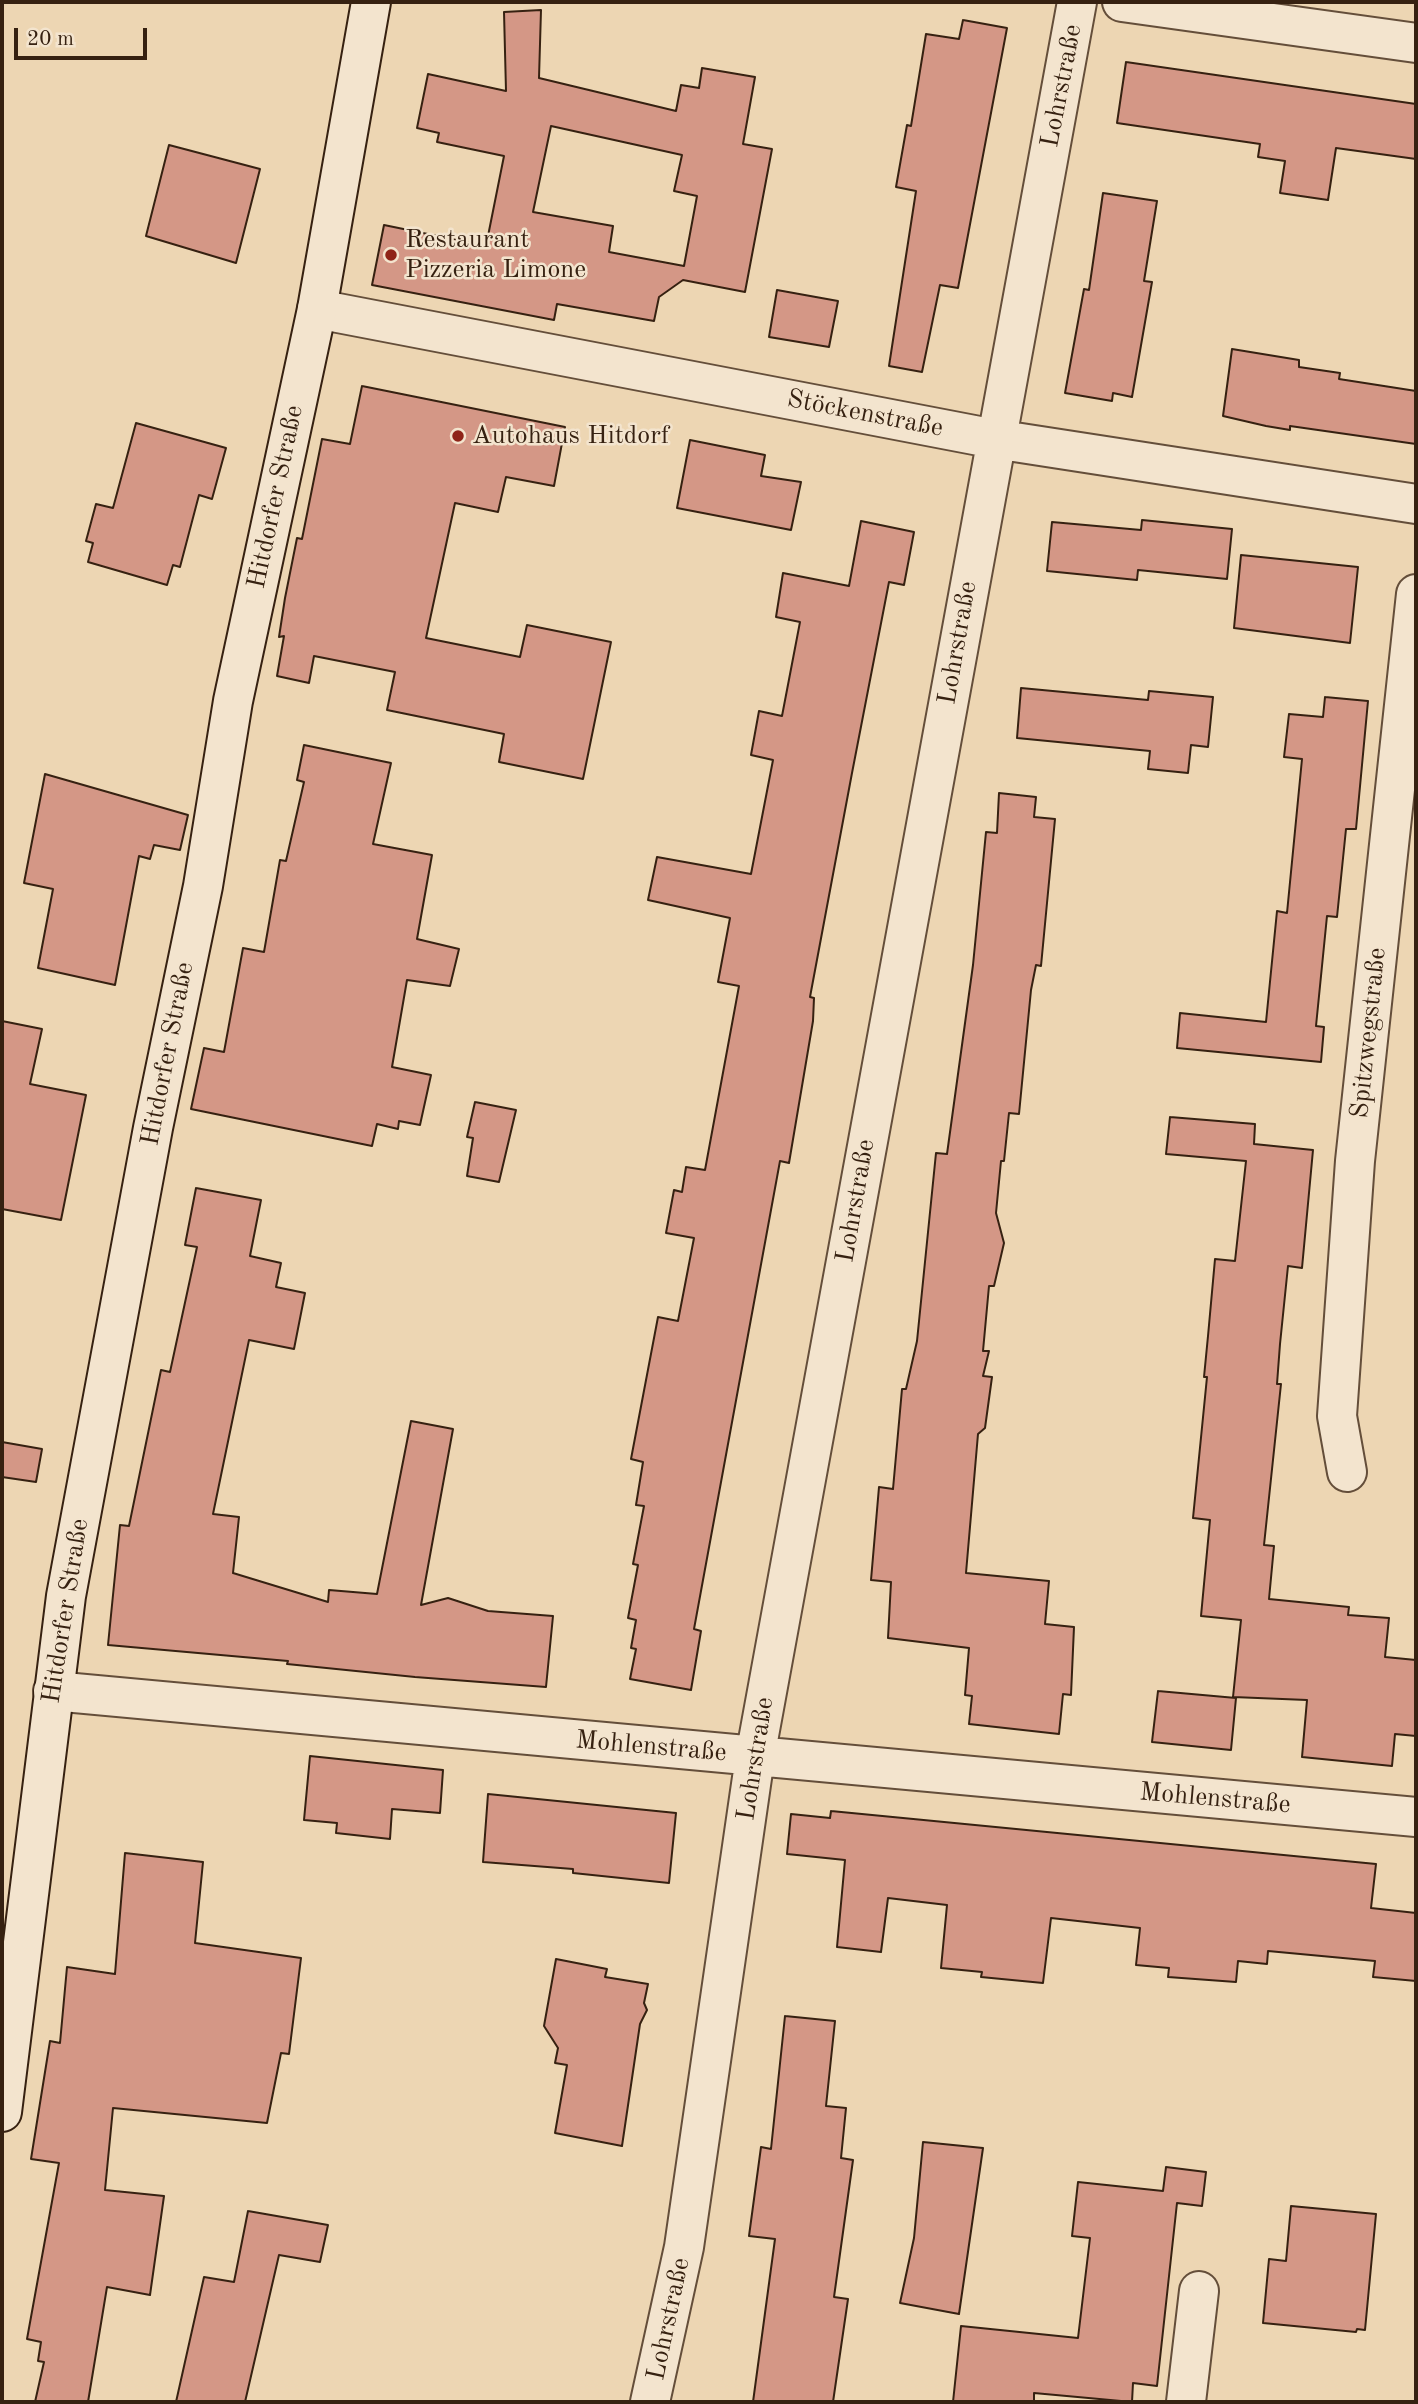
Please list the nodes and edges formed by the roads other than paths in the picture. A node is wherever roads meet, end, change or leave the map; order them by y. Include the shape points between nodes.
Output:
1 (371, 2) edge
2 (1077, 2) edge
3 (1122, 2) edge
4 (1416, 43) edge
5 (317, 309) junction
6 (995, 439) junction
7 (1416, 504) edge
8 (1416, 594) edge
9 (1347, 1472) dead end
10 (53, 1691) junction
11 (755, 1757) junction
12 (1416, 1817) edge
13 (2, 2112) edge
14 (1199, 2291) dead end
15 (650, 2402) edge
16 (1186, 2402) edge

1 - 5 street, Hitdorfer Straße
2 - 6 street, Lohrstraße
3 - 4 street
5 - 6 street, Stöckenstraße
5 - 10 street, Hitdorfer Straße via 233,701 203,886 86,1484
6 - 7 street, Stöckenstraße
6 - 11 street, Lohrstraße
8 - 9 street, Spitzwegstraße via 1355,1161 1337,1416
10 - 11 street, Mohlenstraße
10 - 13 street, Hitdorfer Straße
11 - 12 street, Mohlenstraße
11 - 15 street, Lohrstraße via 684,2247
14 - 16 street

